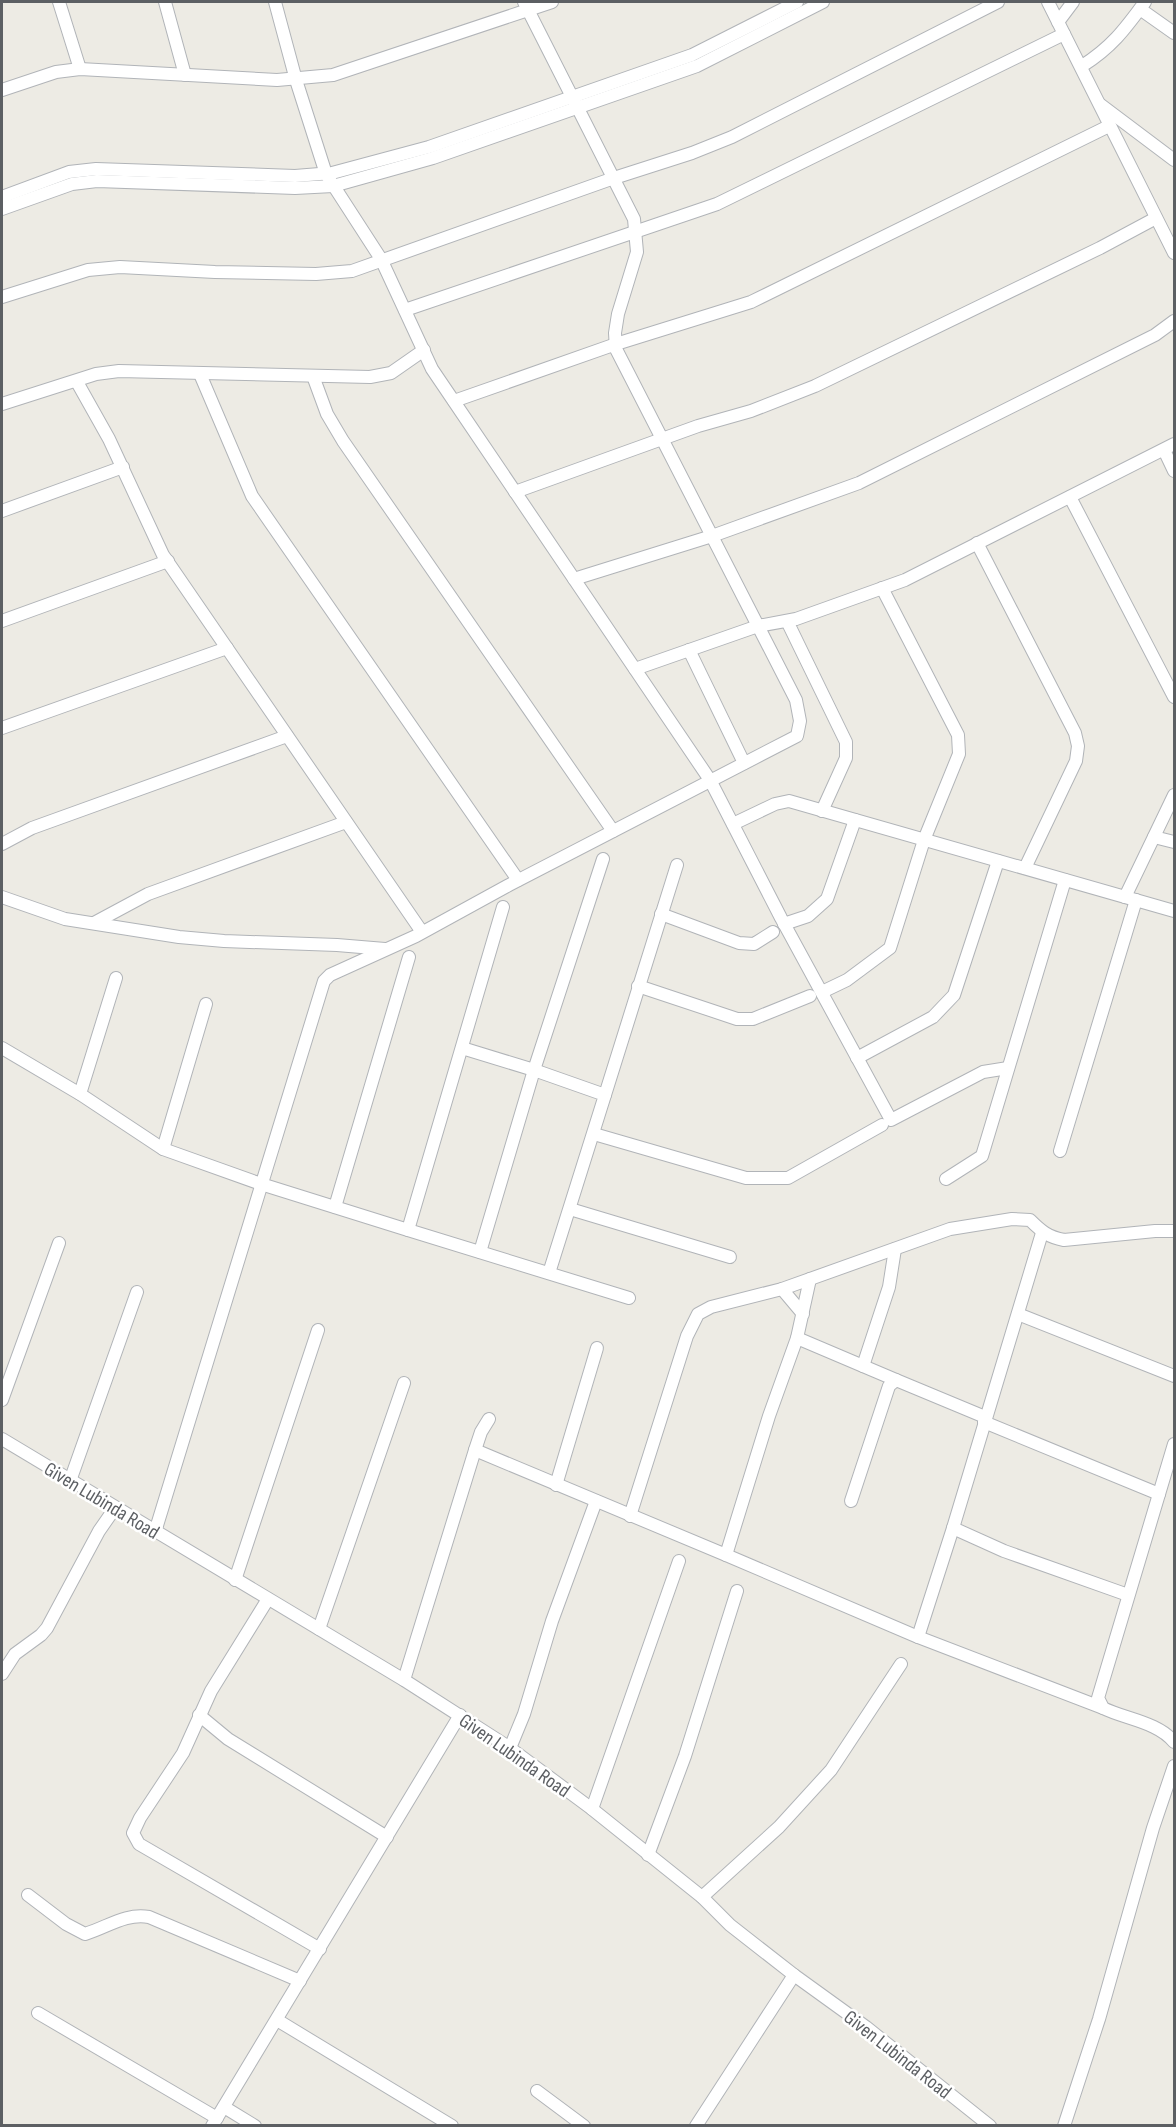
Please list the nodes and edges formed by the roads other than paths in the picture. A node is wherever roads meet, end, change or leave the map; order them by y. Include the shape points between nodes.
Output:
1 (59, 2) edge
2 (165, 2) edge
3 (275, 2) edge
4 (552, 2) edge
5 (797, 2) edge
6 (823, 2) edge
7 (998, 2) edge
8 (1048, 2) edge
9 (1073, 2) edge
10 (1142, 5) edge
11 (527, 6) edge
12 (1058, 22) junction
13 (1174, 33) edge
14 (1064, 34) junction
15 (1082, 66) junction
16 (80, 69) junction
17 (185, 75) junction
18 (296, 80) junction
19 (2, 90) edge
20 (575, 102) junction
21 (1097, 103) junction
22 (1109, 126) junction
23 (1174, 159) edge
24 (326, 174) junction
25 (614, 178) junction
26 (333, 186) junction
27 (2, 196) edge
28 (2, 209) edge
29 (1156, 218) junction
30 (636, 233) junction
31 (1174, 254) edge
32 (381, 259) junction
33 (2, 297) edge
34 (405, 310) junction
35 (1174, 321) edge
36 (616, 344) junction
37 (424, 350) junction
38 (200, 374) junction
39 (314, 376) junction
40 (77, 382) junction
41 (454, 401) junction
42 (2, 404) edge
43 (662, 439) junction
44 (1169, 447) edge
45 (123, 467) junction
46 (1174, 471) edge
47 (515, 492) junction
48 (1071, 497) junction
49 (2, 511) edge
50 (712, 536) junction
51 (977, 543) junction
52 (168, 561) junction
53 (574, 579) junction
54 (882, 588) junction
55 (2, 621) edge
56 (787, 621) junction
57 (758, 626) junction
58 (227, 648) junction
59 (689, 650) junction
60 (635, 669) junction
61 (1174, 698) edge
62 (2, 728) edge
63 (287, 736) junction
64 (744, 763) junction
65 (710, 780) junction
66 (1174, 795) edge
67 (822, 811) junction
68 (855, 820) junction
69 (346, 822) junction
70 (733, 824) junction
71 (613, 831) junction
72 (1154, 837) junction
73 (924, 840) junction
74 (1174, 842) edge
75 (2, 844) edge
76 (603, 859) dead end
77 (998, 861) junction
78 (677, 865) dead end
79 (1025, 868) junction
80 (518, 880) junction
81 (1065, 880) junction
82 (2, 897) edge
83 (1131, 899) junction
84 (503, 907) dead end
85 (1174, 911) edge
86 (661, 914) junction
87 (94, 924) junction
88 (784, 924) junction
89 (422, 932) junction
90 (773, 932) dead end
91 (386, 950) junction
92 (409, 957) dead end
93 (116, 978) dead end
94 (638, 986) junction
95 (816, 994) junction
96 (206, 1004) dead end
97 (2, 1048) edge
98 (462, 1048) junction
99 (857, 1058) junction
100 (1008, 1068) junction
101 (534, 1070) junction
102 (80, 1094) junction
103 (604, 1095) junction
104 (882, 1125) dead end
105 (594, 1134) junction
106 (163, 1149) junction
107 (1060, 1151) dead end
108 (946, 1179) dead end
109 (261, 1184) junction
110 (336, 1207) junction
111 (570, 1209) junction
112 (408, 1230) junction
113 (1174, 1232) edge
114 (1044, 1239) junction
115 (58, 1243) dead end
116 (895, 1249) junction
117 (480, 1252) junction
118 (730, 1257) dead end
119 (549, 1274) junction
120 (810, 1279) junction
121 (782, 1289) junction
122 (137, 1292) dead end
123 (629, 1298) dead end
124 (803, 1314) junction
125 (1017, 1314) junction
126 (318, 1330) dead end
127 (797, 1338) junction
128 (597, 1348) dead end
129 (863, 1366) junction
130 (1174, 1376) edge
131 (896, 1380) junction
132 (404, 1383) dead end
133 (2, 1400) edge
134 (489, 1419) dead end
135 (985, 1420) junction
136 (2, 1439) edge
137 (1174, 1444) edge
138 (475, 1450) junction
139 (70, 1481) junction
140 (556, 1485) junction
141 (1159, 1494) junction
142 (596, 1501) junction
143 (851, 1501) dead end
144 (115, 1508) junction
145 (630, 1516) junction
146 (953, 1528) junction
147 (155, 1532) junction
148 (726, 1555) junction
149 (679, 1561) dead end
150 (235, 1580) junction
151 (737, 1591) dead end
152 (1128, 1595) junction
153 (268, 1599) junction
154 (319, 1629) junction
155 (918, 1637) junction
156 (901, 1664) dead end
157 (2, 1674) edge
158 (404, 1680) junction
159 (1096, 1703) junction
160 (199, 1715) junction
161 (460, 1715) junction
162 (1174, 1742) edge
163 (510, 1748) junction
164 (1174, 1766) edge
165 (592, 1809) junction
166 (387, 1837) junction
167 (648, 1855) junction
168 (28, 1895) dead end
169 (702, 1897) junction
170 (320, 1950) junction
171 (794, 1975) junction
172 (300, 1981) junction
173 (38, 2013) dead end
174 (277, 2020) junction
175 (537, 2091) dead end
176 (218, 2117) edge
177 (255, 2126) edge
178 (453, 2126) edge
179 (584, 2126) edge
180 (696, 2126) edge
181 (990, 2126) edge
182 (1064, 2126) edge

1 - 16 street
2 - 17 street
3 - 18 street
4 - 11 street
5 - 20 street via 692,55
6 - 20 street via 697,66
7 - 25 street via 732,137
8 - 12 street
9 - 12 street
10 - 13 street
10 - 15 street via 1119,37
11 - 18 street via 333,75
11 - 20 street
12 - 14 street
14 - 15 street
14 - 30 street via 745,192
15 - 21 street
16 - 17 street
16 - 19 street via 56,72
17 - 18 street
18 - 24 street
20 - 24 street
20 - 25 street
20 - 26 street via 433,158
21 - 22 street
21 - 23 street
22 - 29 street
22 - 36 street via 751,302
24 - 26 street
24 - 27 street via 96,169 69,172
25 - 30 street via 634,219
25 - 32 street
26 - 28 street via 97,181 72,184
26 - 32 street
29 - 31 street
29 - 43 street via 815,386
30 - 34 street
30 - 36 street via 637,252 618,314
32 - 33 street via 352,271 316,274 120,267 88,270
32 - 34 street
34 - 37 street
35 - 50 street via 1155,335 859,483
36 - 41 street
36 - 43 street
37 - 39 street via 391,373 370,377
37 - 41 street
38 - 39 street
38 - 40 street via 119,371
38 - 80 street via 252,496
39 - 71 street via 327,414 343,441
40 - 42 street
40 - 45 street
41 - 47 street
43 - 47 street
43 - 50 street
44 - 46 street
44 - 48 street
45 - 49 street
45 - 52 street
47 - 53 street
48 - 51 street
48 - 61 street
50 - 53 street
50 - 57 street
51 - 54 street
51 - 79 street via 1075,734 1078,747 1073,768
52 - 55 street
52 - 58 street
53 - 60 street
54 - 56 street
54 - 73 street via 958,735 960,746
56 - 57 street
56 - 67 street via 846,742 846,758
57 - 59 street
57 - 64 street via 796,700 800,721 797,736
58 - 62 street
58 - 63 street
59 - 60 street
59 - 64 street
60 - 65 street
63 - 69 street
63 - 75 street via 32,828
64 - 65 street
65 - 70 street
65 - 71 street
66 - 72 street
67 - 68 street
67 - 70 street via 789,801
68 - 73 street
68 - 88 street via 827,899 808,916
69 - 87 street via 148,894
69 - 89 street
70 - 88 street
71 - 80 street
72 - 74 street
72 - 83 street
73 - 77 street
73 - 95 street via 890,948 847,980
76 - 101 street
77 - 79 street
77 - 99 street via 954,995 933,1017
78 - 86 street
79 - 81 street
80 - 89 street
81 - 83 street
81 - 100 street
82 - 87 street via 65,919
83 - 85 street
83 - 107 street
84 - 98 street
86 - 90 street via 739,943 754,944
86 - 94 street
87 - 91 street via 179,937
88 - 95 street
89 - 91 street
91 - 109 street via 324,981
92 - 110 street
93 - 102 street
94 - 95 street via 745,1020
94 - 103 street
95 - 99 street
96 - 106 street
97 - 102 street
98 - 101 street
98 - 112 street
99 - 100 street via 891,1120 983,1072
100 - 108 street via 982,1156
101 - 103 street
101 - 117 street
102 - 106 street
103 - 105 street
104 - 105 street via 788,1178 764,1179 747,1178
105 - 111 street
106 - 109 street
109 - 110 street
109 - 147 street
110 - 112 street
111 - 118 street
111 - 119 street
112 - 117 street
113 - 114 street
114 - 116 street via 1030,1220 1012,1219 950,1229
114 - 125 street
115 - 133 street
116 - 120 street
116 - 129 street via 890,1287
117 - 119 street
119 - 123 street
120 - 121 street
120 - 124 street
121 - 124 street
121 - 145 street via 711,1307 698,1314 687,1336
122 - 139 street
124 - 127 street
125 - 130 street
125 - 135 street
126 - 150 street
127 - 129 street
127 - 148 street
128 - 140 street
129 - 131 street
131 - 135 street
131 - 143 street via 889,1386
132 - 154 street
134 - 138 street
135 - 141 street
135 - 146 street
136 - 139 street, Given Lubinda Road
137 - 141 street
138 - 140 street
138 - 158 street
139 - 144 street, Given Lubinda Road
140 - 142 street
141 - 152 street
142 - 145 street
142 - 163 street
144 - 147 street, Given Lubinda Road
144 - 157 street via 47,1628 15,1654
145 - 148 street
146 - 152 street via 1004,1551
146 - 155 street
147 - 150 street, Given Lubinda Road
148 - 155 street
149 - 165 street
150 - 153 street, Given Lubinda Road
151 - 167 street via 685,1756
152 - 159 street
153 - 154 street, Given Lubinda Road
153 - 160 street
154 - 158 street, Given Lubinda Road
155 - 159 street
156 - 169 street via 831,1770 780,1827
158 - 161 street, Given Lubinda Road
159 - 162 street via 1154,1727
160 - 166 street via 228,1739
160 - 170 street via 183,1753 135,1827 135,1838 153,1853
161 - 163 street, Given Lubinda Road
161 - 166 street
163 - 165 street, Given Lubinda Road
164 - 182 street
165 - 167 street, Given Lubinda Road
166 - 170 street
167 - 169 street, Given Lubinda Road
168 - 172 street via 86,1934 124,1917 149,1917
169 - 171 street, Given Lubinda Road via 730,1925
170 - 172 street
171 - 180 street
171 - 181 street, Given Lubinda Road
172 - 174 street
173 - 176 street
174 - 176 street
174 - 178 street
175 - 179 street
176 - 177 street

